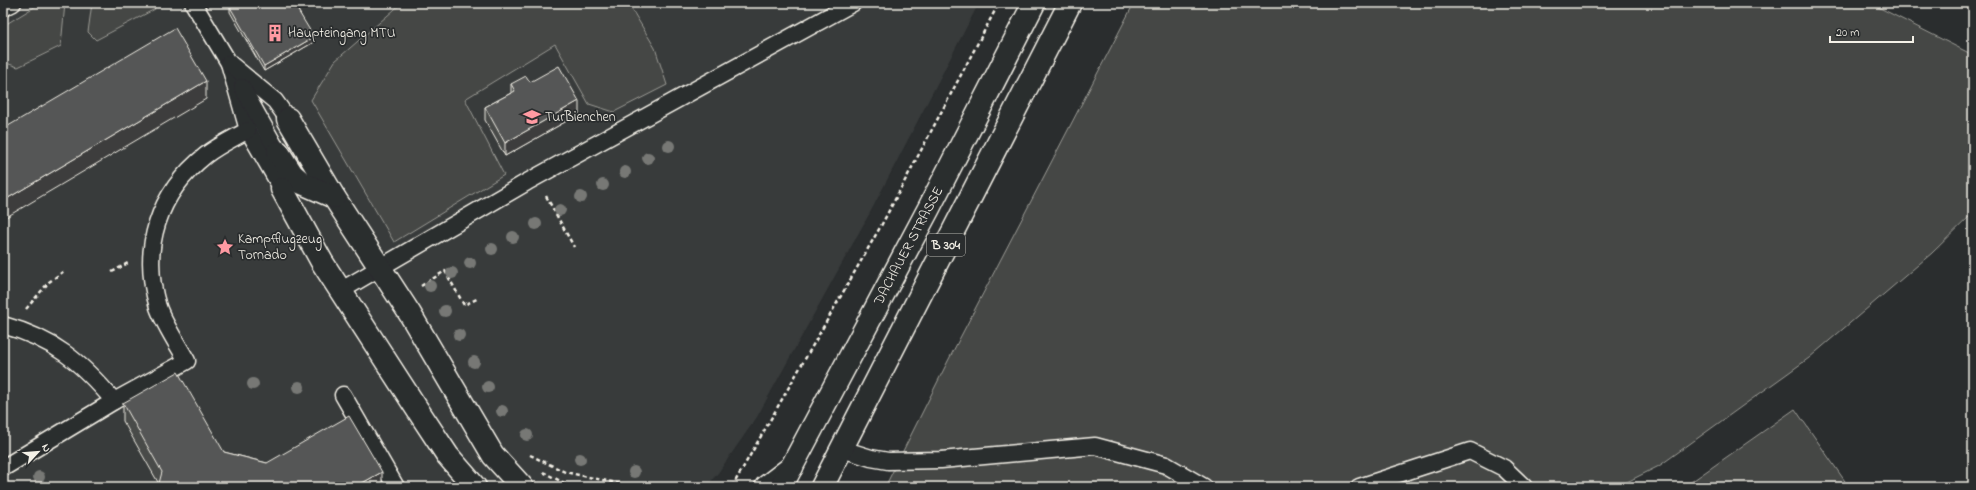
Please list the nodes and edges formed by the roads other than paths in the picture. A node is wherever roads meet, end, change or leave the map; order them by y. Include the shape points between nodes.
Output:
1 (13, 3) edge
2 (193, 3) edge
3 (853, 3) edge
4 (1034, 3) edge
5 (1070, 3) edge
6 (3, 8) edge
7 (229, 63) junction
8 (288, 119) joint
9 (248, 130) junction
10 (278, 152) joint
11 (282, 189) joint
12 (334, 197) junction
13 (379, 268) junction
14 (340, 291) junction
15 (8, 326) edge
16 (343, 395) dead end
17 (114, 401) junction
18 (842, 449) junction
19 (792, 467) junction
20 (3, 468) edge
21 (396, 487) edge
22 (475, 487) edge
23 (522, 487) edge
24 (766, 487) edge
25 (781, 487) edge
26 (822, 487) edge
27 (1204, 487) edge
28 (1359, 487) edge
29 (1524, 487) edge

1 - 6 lane
2 - 7 lane
3 - 13 lane via 536,177
4 - 19 main road, DACHAUER STRASSE / B 304
5 - 18 main road, B 304
7 - 8 lane via 276,101
7 - 9 lane
7 - 10 lane
8 - 12 main road
9 - 11 lane
9 - 17 lane via 207,155 182,177 168,197 157,221 151,249 152,280 159,308 187,361
10 - 12 main road via 292,174 302,183
11 - 14 main road
12 - 13 main road
13 - 14 lane
13 - 23 main road via 410,314 493,455
14 - 22 main road via 448,456
15 - 17 lane via 41,338 66,353 91,374
16 - 21 lane
17 - 20 lane
18 - 26 main road, B 304
18 - 27 lane via 888,461 941,460 1095,446 1166,465
19 - 24 main road
19 - 25 main road, DACHAUER STRASSE / B 304
28 - 29 lane via 1470,451 1504,468

